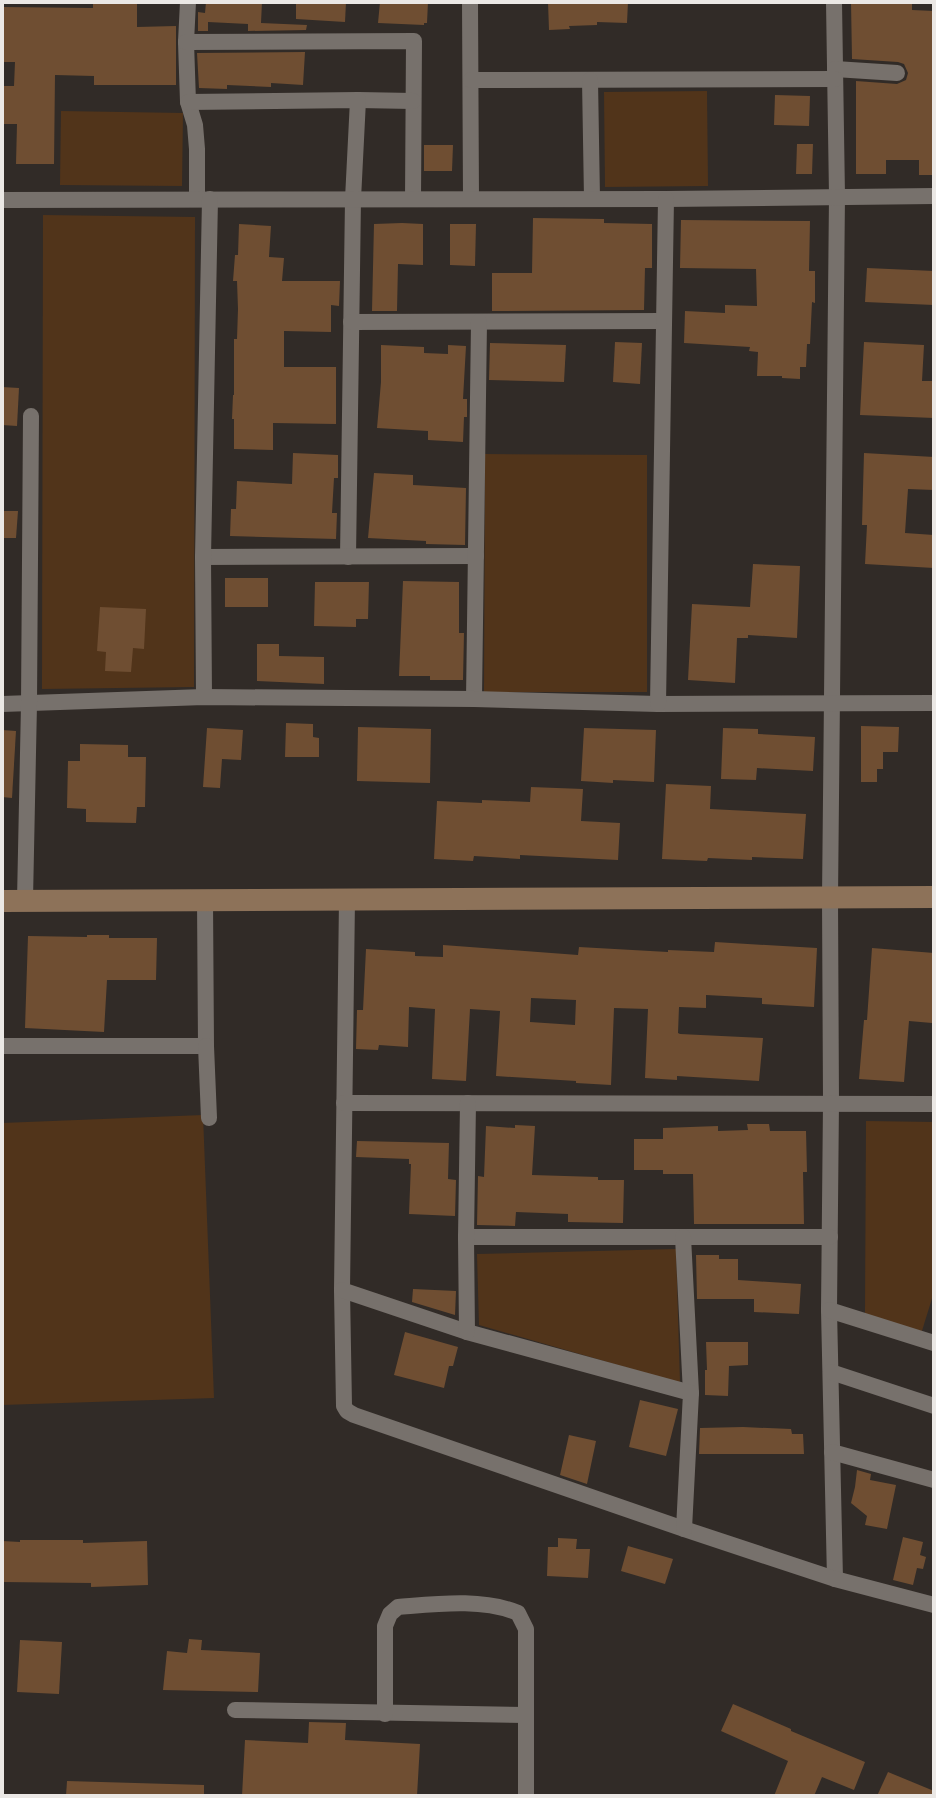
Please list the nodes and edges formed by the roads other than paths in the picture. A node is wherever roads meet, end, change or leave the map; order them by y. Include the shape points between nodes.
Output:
1 (188, 2) edge
2 (470, 2) edge
3 (834, 2) edge
4 (186, 42) junction
5 (897, 73) dead end
6 (835, 74) junction
7 (471, 80) junction
8 (590, 80) junction
9 (358, 100) junction
10 (413, 101) junction
11 (188, 102) junction
12 (837, 196) junction
13 (934, 196) edge
14 (203, 199) junction
15 (353, 199) junction
16 (413, 199) junction
17 (471, 199) junction
18 (592, 199) junction
19 (666, 199) junction
20 (2, 200) edge
21 (664, 321) junction
22 (351, 322) junction
23 (479, 322) junction
24 (31, 416) dead end
25 (476, 556) junction
26 (203, 557) junction
27 (348, 557) junction
28 (204, 697) junction
29 (474, 699) junction
30 (832, 703) junction
31 (934, 703) edge
32 (2, 704) edge
33 (29, 704) junction
34 (658, 704) junction
35 (934, 897) edge
36 (830, 898) junction
37 (347, 899) junction
38 (25, 900) junction
39 (205, 900) junction
40 (2, 901) edge
41 (2, 1046) edge
42 (206, 1046) junction
43 (831, 1102) junction
44 (344, 1103) junction
45 (468, 1103) junction
46 (934, 1104) edge
47 (209, 1118) dead end
48 (466, 1237) junction
49 (683, 1237) junction
50 (830, 1237) junction
51 (342, 1290) junction
52 (829, 1310) junction
53 (467, 1332) junction
54 (934, 1343) edge
55 (831, 1372) junction
56 (691, 1393) junction
57 (934, 1406) edge
58 (832, 1452) junction
59 (934, 1480) edge
60 (684, 1529) junction
61 (835, 1579) junction
62 (934, 1605) edge
63 (235, 1710) dead end
64 (385, 1714) junction
65 (526, 1715) junction
66 (526, 1796) edge

1 - 4 street
2 - 7 street
3 - 6 street
4 - 10 street via 414,41
4 - 11 street
5 - 6 street
6 - 8 street
6 - 12 street
7 - 8 street
7 - 17 street
8 - 18 street
9 - 10 street
9 - 11 street
9 - 15 street
10 - 16 street
11 - 14 street
12 - 13 street
12 - 19 street
12 - 30 street
14 - 15 street
14 - 20 street
14 - 26 street
15 - 16 street
15 - 22 street
16 - 17 street
17 - 18 street
18 - 19 street
19 - 21 street
21 - 23 street
21 - 34 street
22 - 23 street
22 - 27 street
23 - 25 street
24 - 33 street
25 - 27 street
25 - 29 street
26 - 27 street
26 - 28 street
28 - 29 street
28 - 33 street
29 - 34 street
30 - 31 street
30 - 34 street
30 - 36 street
32 - 33 street
33 - 38 street
35 - 36 street
36 - 37 street
36 - 43 street
37 - 39 street
37 - 44 street
38 - 39 street
38 - 40 street
39 - 42 street
41 - 42 street
42 - 47 street
43 - 45 street
43 - 46 street
43 - 50 street
44 - 45 street
44 - 51 street
45 - 48 street
48 - 49 street
48 - 53 street
49 - 50 street
49 - 56 street
50 - 52 street
51 - 53 street
51 - 60 street via 347,1411
52 - 54 street
52 - 55 street
53 - 56 street
55 - 57 street
55 - 58 street
56 - 60 street
58 - 59 street
58 - 61 street
60 - 61 street
61 - 62 street
63 - 64 street
64 - 65 street
64 - 65 street via 385,1626 390,1614 398,1607 470,1604 518,1613 526,1629
65 - 66 street

